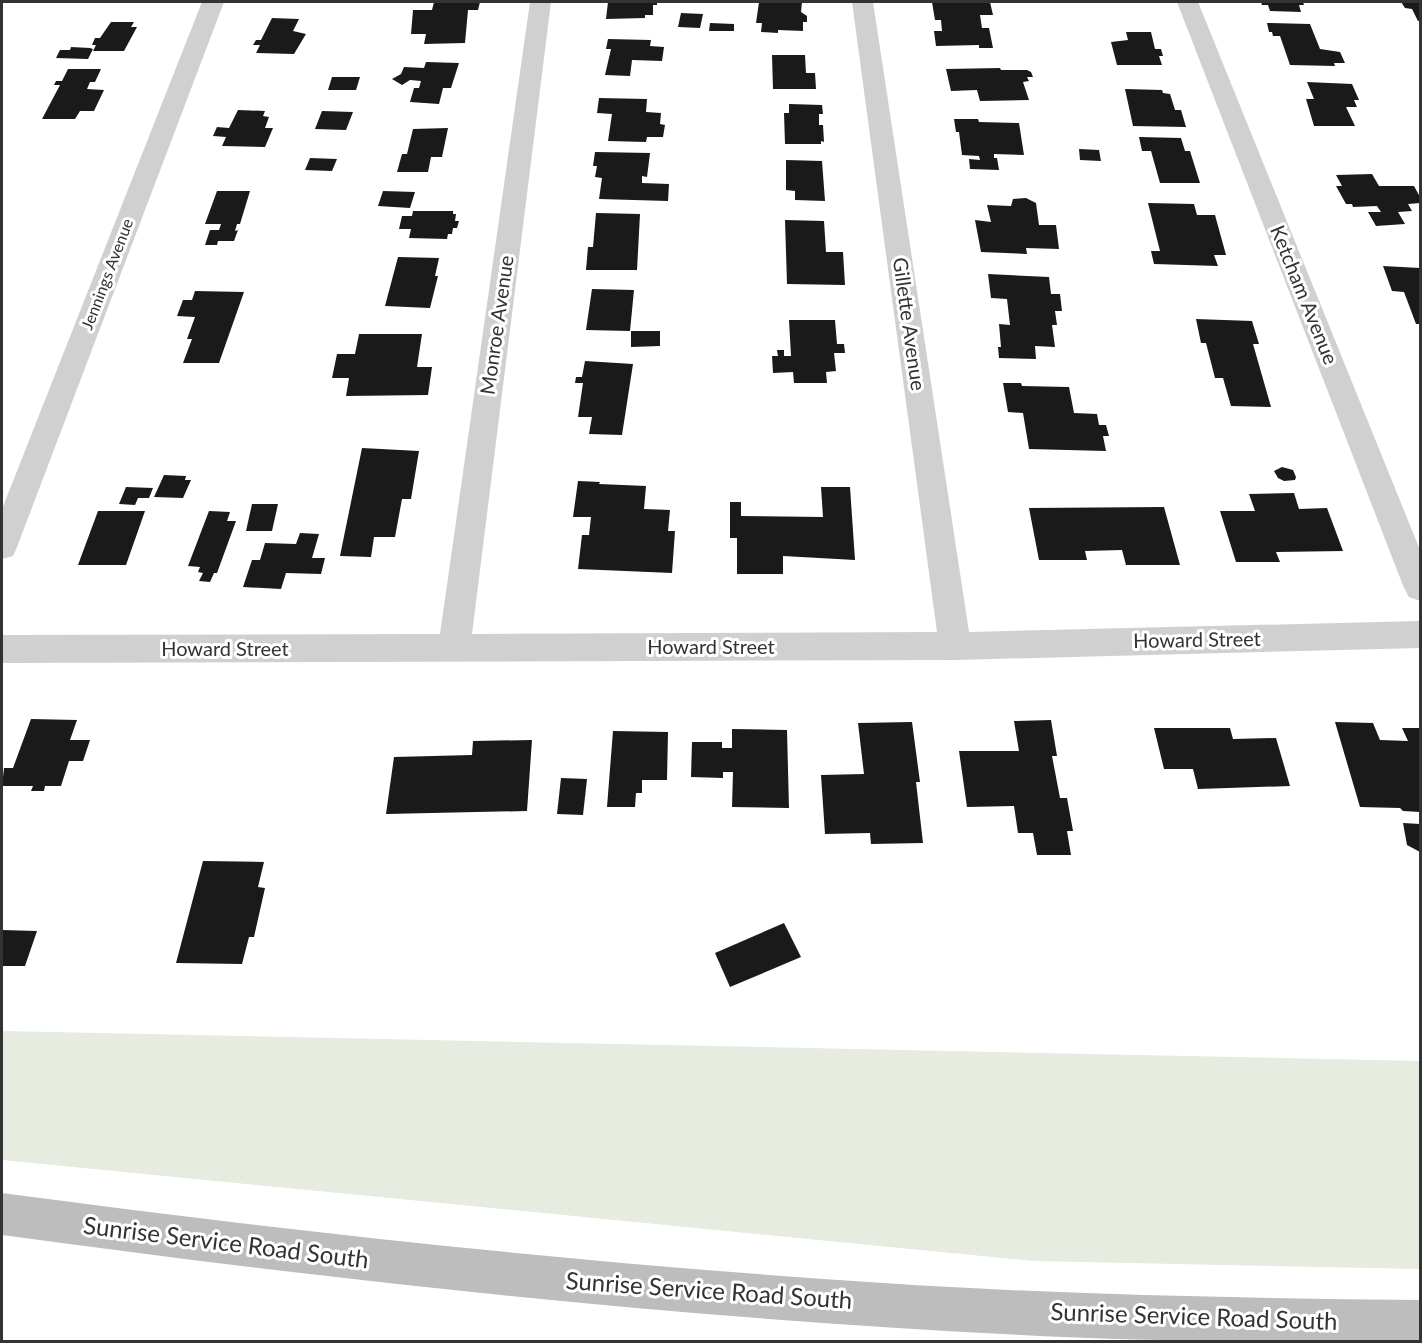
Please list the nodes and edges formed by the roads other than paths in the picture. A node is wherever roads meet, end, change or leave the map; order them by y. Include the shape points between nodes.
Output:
1 (213, 2) edge
2 (540, 2) edge
3 (864, 2) edge
4 (1187, 2) edge
5 (2, 547) edge
6 (1420, 588) edge
7 (1420, 635) edge
8 (955, 646) junction
9 (454, 648) junction
10 (2, 649) edge
11 (2, 1214) edge
12 (1420, 1322) edge

1 - 5 street, Jennings Avenue
2 - 9 street, Monroe Avenue
3 - 8 street, Gillette Avenue
4 - 6 street, Ketcham Avenue
7 - 8 street, Howard Street
8 - 9 street, Howard Street
9 - 10 street, Howard Street
11 - 12 main road, Sunrise Service Road South via 216,1244 721,1295 1256,1322

